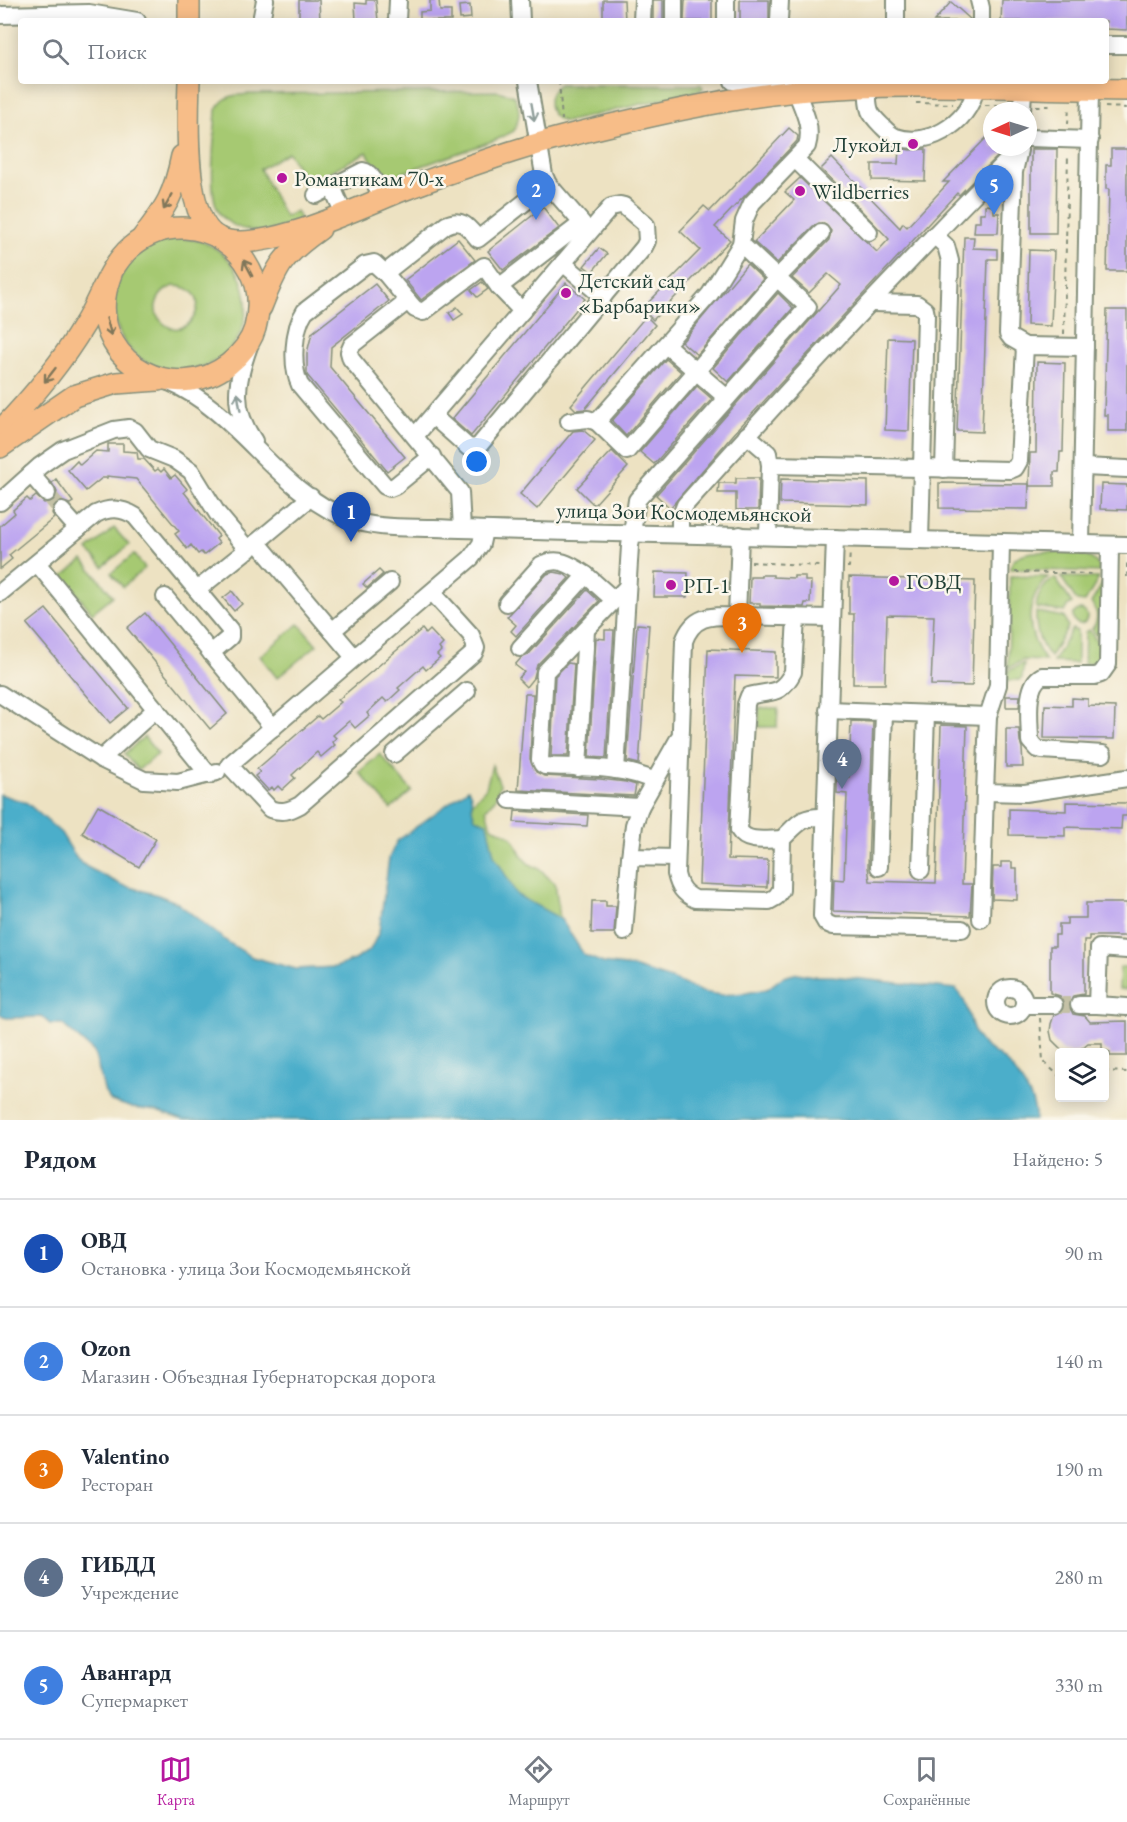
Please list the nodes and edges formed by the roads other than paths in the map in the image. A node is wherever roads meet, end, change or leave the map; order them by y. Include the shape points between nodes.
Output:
1 (189, 0) edge
2 (265, 0) edge
3 (398, 0) edge
4 (520, 0) edge
5 (644, 0) edge
6 (674, 0) edge
7 (726, 0) edge
8 (780, 0) edge
9 (896, 0) edge
10 (979, 0) edge
11 (0, 15) edge
12 (116, 18) edge
13 (189, 18) edge
14 (262, 18) edge
15 (397, 18) edge
16 (521, 18) edge
17 (642, 18) edge
18 (674, 18) edge
19 (726, 18) edge
20 (779, 18) edge
21 (896, 18) edge
22 (981, 18) edge
23 (1109, 45) edge
24 (1127, 45) edge
25 (189, 84) edge
26 (529, 84) edge
27 (785, 85) edge
28 (858, 88) junction
29 (1127, 90) edge
30 (975, 91) edge
31 (1090, 98) junction
32 (1022, 102) edge
33 (188, 126) junction
34 (1037, 138) edge
35 (1090, 140) junction
36 (539, 143) junction
37 (1013, 156) edge
38 (1018, 156) edge
39 (795, 159) junction
40 (548, 184) junction
41 (332, 187) junction
42 (316, 195) dead end
43 (381, 198) junction
44 (341, 216) junction
45 (586, 228) junction
46 (869, 232) dead end
47 (820, 233) dead end
48 (934, 235) junction
49 (219, 238) junction
50 (142, 239) junction
51 (478, 239) junction
52 (741, 244) junction
53 (563, 263) junction
54 (484, 266) junction
55 (112, 271) junction
56 (385, 273) junction
57 (777, 278) junction
58 (499, 287) junction
59 (603, 297) junction
60 (408, 302) junction
61 (871, 303) junction
62 (522, 311) junction
63 (256, 325) junction
64 (666, 345) junction
65 (1025, 346) junction
66 (1085, 347) junction
67 (697, 372) junction
68 (163, 380) junction
69 (727, 398) junction
70 (433, 416) junction
71 (569, 421) dead end
72 (597, 422) junction
73 (0, 431) edge
74 (747, 435) junction
75 (415, 436) junction
76 (0, 447) edge
77 (262, 454) junction
78 (432, 456) junction
79 (770, 465) junction
80 (1084, 466) junction
81 (922, 468) junction
82 (944, 469) junction
83 (1127, 469) edge
84 (32, 474) junction
85 (47, 493) tunnel mouth
86 (311, 497) junction
87 (0, 502) edge
88 (62, 511) tunnel mouth
89 (78, 529) junction
90 (462, 529) junction
91 (484, 530) junction
92 (631, 533) junction
93 (680, 534) junction
94 (740, 535) junction
95 (768, 536) junction
96 (835, 538) junction
97 (920, 540) junction
98 (1081, 544) junction
99 (1110, 545) junction
100 (1127, 545) edge
101 (253, 546) junction
102 (1001, 550) junction
103 (37, 563) junction
104 (586, 575) junction
105 (390, 582) dead end
106 (627, 587) junction
107 (197, 590) junction
108 (432, 592) junction
109 (0, 593) edge
110 (165, 597) dead end
111 (613, 599) junction
112 (507, 603) dead end
113 (737, 616) junction
114 (796, 617) junction
115 (832, 618) junction
116 (586, 630) junction
117 (332, 631) junction
118 (520, 648) dead end
119 (211, 653) junction
120 (354, 657) junction
121 (467, 691) dead end
122 (0, 694) edge
123 (156, 709) junction
124 (828, 710) junction
125 (884, 712) junction
126 (926, 714) junction
127 (988, 716) junction
128 (273, 729) junction
129 (680, 738) junction
130 (394, 754) dead end
131 (1103, 754) dead end
132 (101, 759) junction
133 (229, 765) junction
134 (578, 768) junction
135 (616, 770) junction
136 (209, 775) junction
137 (1127, 778) edge
138 (654, 782) junction
139 (986, 792) junction
140 (510, 800) dead end
141 (640, 807) junction
142 (825, 817) junction
143 (782, 839) junction
144 (630, 857) junction
145 (676, 858) junction
146 (879, 867) dead end
147 (921, 870) dead end
148 (981, 919) dead end
149 (962, 929) dead end
150 (624, 932) dead end
151 (1127, 950) edge
152 (1079, 1005) tunnel mouth
153 (1097, 1005) junction
154 (1127, 1007) edge

1 - 13 main road
2 - 14 street
3 - 15 street
4 - 16 street
5 - 17 street
6 - 18 street
7 - 19 street
8 - 20 street
9 - 21 street
10 - 22 street
11 - 12 street via 89,14
23 - 24 street
25 - 33 main road
26 -> 36 street
27 - 28 main road
27 - 36 main road
27 - 39 street via 806,116 810,139
28 - 30 main road via 913,95
28 - 30 street via 872,114 890,134 921,139 959,120
29 - 31 main road
30 - 32 main road
31 - 32 main road
31 - 35 street
33 - 49 main road via 197,205
33 -> 50 main road via 174,192
34 - 35 street
35 - 66 street
36 - 40 street
36 - 43 main road
37 - 48 street
38 - 65 street via 1008,334
39 - 46 street
39 - 52 street via 752,203 744,221
40 - 45 street
40 - 51 street
41 - 42 street
41 - 43 street via 368,172
41 - 44 street
43 - 44 main road
44 - 49 main road via 274,238
44 - 63 main road via 282,260
45 - 53 street
45 - 58 street
45 - 59 street via 611,207 620,205 642,220 648,231 644,248
47 - 57 street
48 - 61 street
48 - 82 street via 946,246 950,261
49 - 50 main road via 198,229 174,228
63 -> 49 main road via 259,301 251,271 243,258
50 - 55 main road
51 - 54 street
51 - 56 street via 465,224 453,222
52 - 57 street
52 - 64 street via 710,294
53 - 59 street
53 - 62 street
54 - 58 street
54 - 60 street via 423,312
55 -> 68 main road via 104,298 111,336 134,366
55 -> 73 main road via 62,358
56 - 60 street
56 - 78 street via 374,263 365,265 305,311 297,328 295,371 300,385 385,486 395,486
57 - 67 street
57 - 69 street via 808,307
58 - 62 street
59 - 70 street via 478,447 469,448
60 - 75 street via 352,345 349,352
61 - 74 street
61 - 81 street via 917,304 925,310
62 - 70 street
63 - 68 main road via 246,347 210,376 185,382
77 -> 63 street via 237,403 240,369
64 - 67 street
64 - 72 street
65 - 66 street
65 - 82 street via 1018,465 1010,470
66 - 80 street
67 - 69 street
67 - 72 street via 627,451
68 - 76 main road via 116,383 87,391 61,404
68 - 77 street via 200,399
69 - 92 street via 637,500
70 - 75 street
71 - 72 street
74 - 79 street via 764,448
74 - 93 street via 685,505
75 - 78 street
77 - 86 street, улица Зои Космодемьянской
78 - 90 street via 460,492
79 - 81 street
79 - 95 street
80 - 83 street
80 - 98 street
81 - 82 street
81 - 97 street
84 - 85 street
84 - 87 street
84 - 101 street via 63,450 129,428 149,449 191,471 217,513
86 - 90 street, улица Зои Космодемьянской via 362,523
86 - 101 street
88 - 89 street
89 - 103 street
89 - 107 street via 103,511 125,510 135,516
90 - 91 street, улица Зои Космодемьянской
91 - 92 street, улица Зои Космодемьянской
91 - 108 street via 482,543 471,558
92 - 93 street, улица Зои Космодемьянской
92 - 106 street
93 - 94 street, улица Зои Космодемьянской
94 - 95 street, улица Зои Космодемьянской
94 - 113 street
95 - 96 street, улица Зои Космодемьянской
96 - 97 street, улица Зои Космодемьянской
96 - 115 street
97 - 102 street, улица Зои Космодемьянской
98 - 99 street, улица Зои Космодемьянской
98 - 102 street, улица Зои Космодемьянской
99 - 100 street, улица Зои Космодемьянской
99 - 131 street via 1105,670 1095,676 1042,676 1030,690 1032,746
101 - 107 street
101 - 117 street
102 - 127 street via 998,685
103 - 109 street
103 - 123 street
104 - 111 street
104 - 112 street via 561,561 548,562
104 - 118 street
105 - 117 street
106 - 111 street
106 - 135 street
107 - 119 street via 230,630 230,637
108 - 120 street
108 - 133 street via 471,635 474,653 300,805 287,812 270,809
110 - 119 street
111 - 116 street
113 - 114 street
113 - 129 street via 707,617 688,630 684,641
114 - 115 street
114 - 143 street via 793,672 789,680 774,692 749,696 746,704 740,830 750,839
115 - 124 street
116 - 134 street
116 - 134 street via 545,672 540,760 545,766
117 - 120 street
119 - 128 street
120 - 128 street
121 - 130 street
122 - 132 street
123 - 132 street
123 - 136 street
124 - 125 street
124 - 142 street
125 - 126 street
125 - 146 street
126 - 127 street
126 - 147 street
127 - 139 street
128 - 133 street
129 - 138 street
129 - 145 street
132 - 136 street via 144,780 178,782
133 - 136 street
134 - 135 street
135 - 138 street via 639,774
137 - 139 street via 1025,793
138 - 141 street
139 - 148 street
140 - 141 street
141 - 144 street
142 - 143 street via 802,820
142 - 149 street via 821,909 826,923
143 - 145 street via 781,890 769,901 695,899 679,887
144 - 145 street
144 - 150 street
151 - 153 street via 1099,948
152 - 153 street
153 - 154 street

